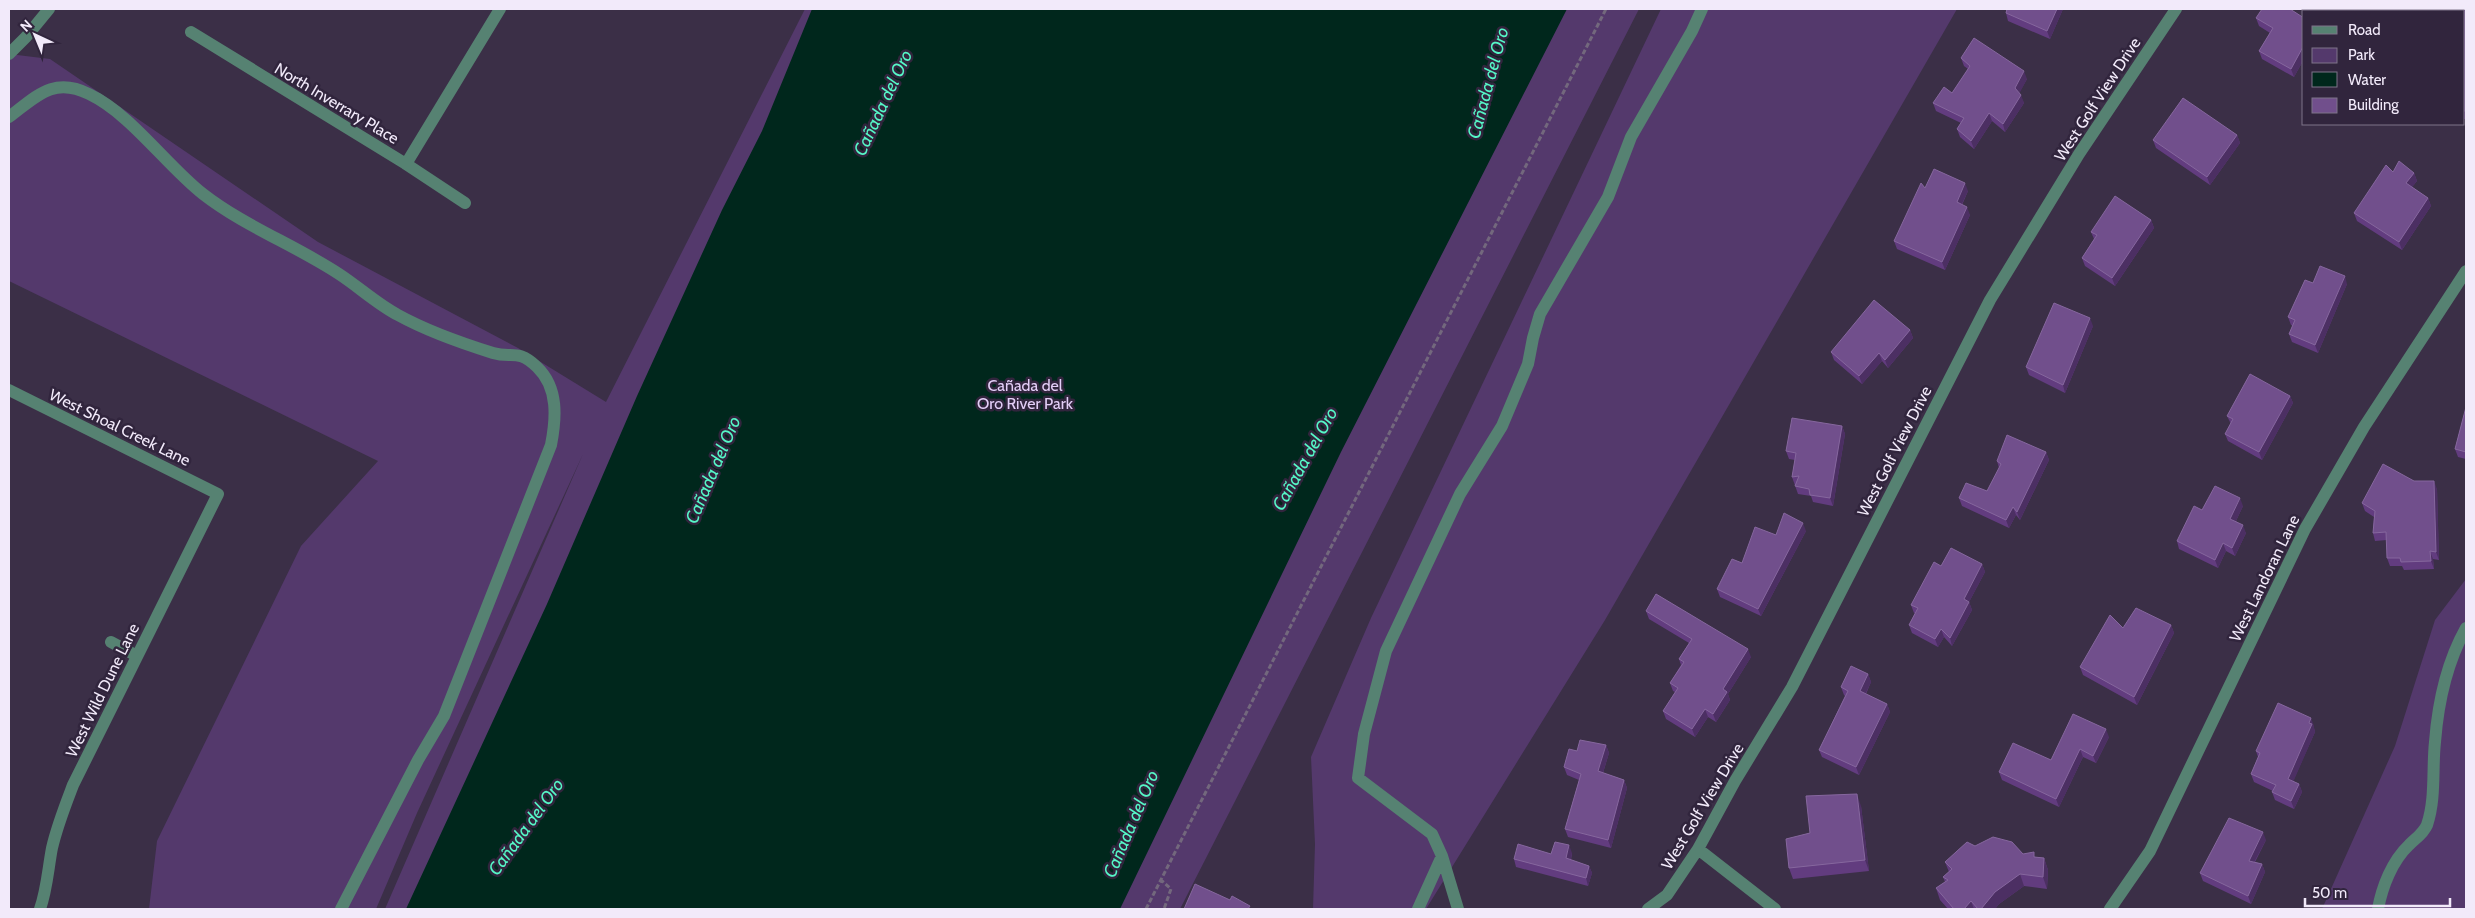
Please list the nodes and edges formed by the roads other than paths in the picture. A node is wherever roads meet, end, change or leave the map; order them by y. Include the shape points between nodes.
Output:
1 (49, 9) edge
2 (500, 9) edge
3 (1702, 9) edge
4 (2176, 9) edge
5 (191, 32) dead end
6 (9, 54) edge
7 (9, 116) edge
8 (406, 164) junction
9 (465, 203) dead end
10 (2466, 271) edge
11 (9, 390) edge
12 (218, 494) joint
13 (2466, 628) edge
14 (111, 642) dead end
15 (137, 656) junction
16 (1698, 849) junction
17 (1442, 856) junction
18 (40, 909) edge
19 (341, 909) edge
20 (1418, 909) edge
21 (1458, 909) edge
22 (1648, 909) edge
23 (1775, 909) edge
24 (2110, 909) edge
25 (2378, 909) edge

1 - 6 street
2 - 8 street
3 - 17 street via 1631,137 1608,197 1540,314 1528,364 1509,409 1460,494 1386,651 1364,734 1358,778 1432,834
4 - 16 street, West Golf View Drive via 2079,154 1990,300 1792,687
5 - 8 street, North Inverrary Place
7 - 19 street via 45,90 64,87 89,94 116,112 202,193 233,215 338,273 397,315 496,354 518,354 538,368 551,390 557,413 551,445 480,630 444,716
8 - 9 street, North Inverrary Place
10 - 24 street, West Landoran Lane via 2364,427 2305,529 2150,851
11 - 12 street, West Shoal Creek Lane
12 - 15 street, West Wild Dune Lane
13 - 25 street via 2447,672 2438,712 2433,795 2426,826 2400,854
14 - 15 street
15 - 18 street, West Wild Dune Lane via 66,803
16 - 22 street, West Golf View Drive via 1667,895
16 - 23 street
17 - 20 street
17 - 21 street

